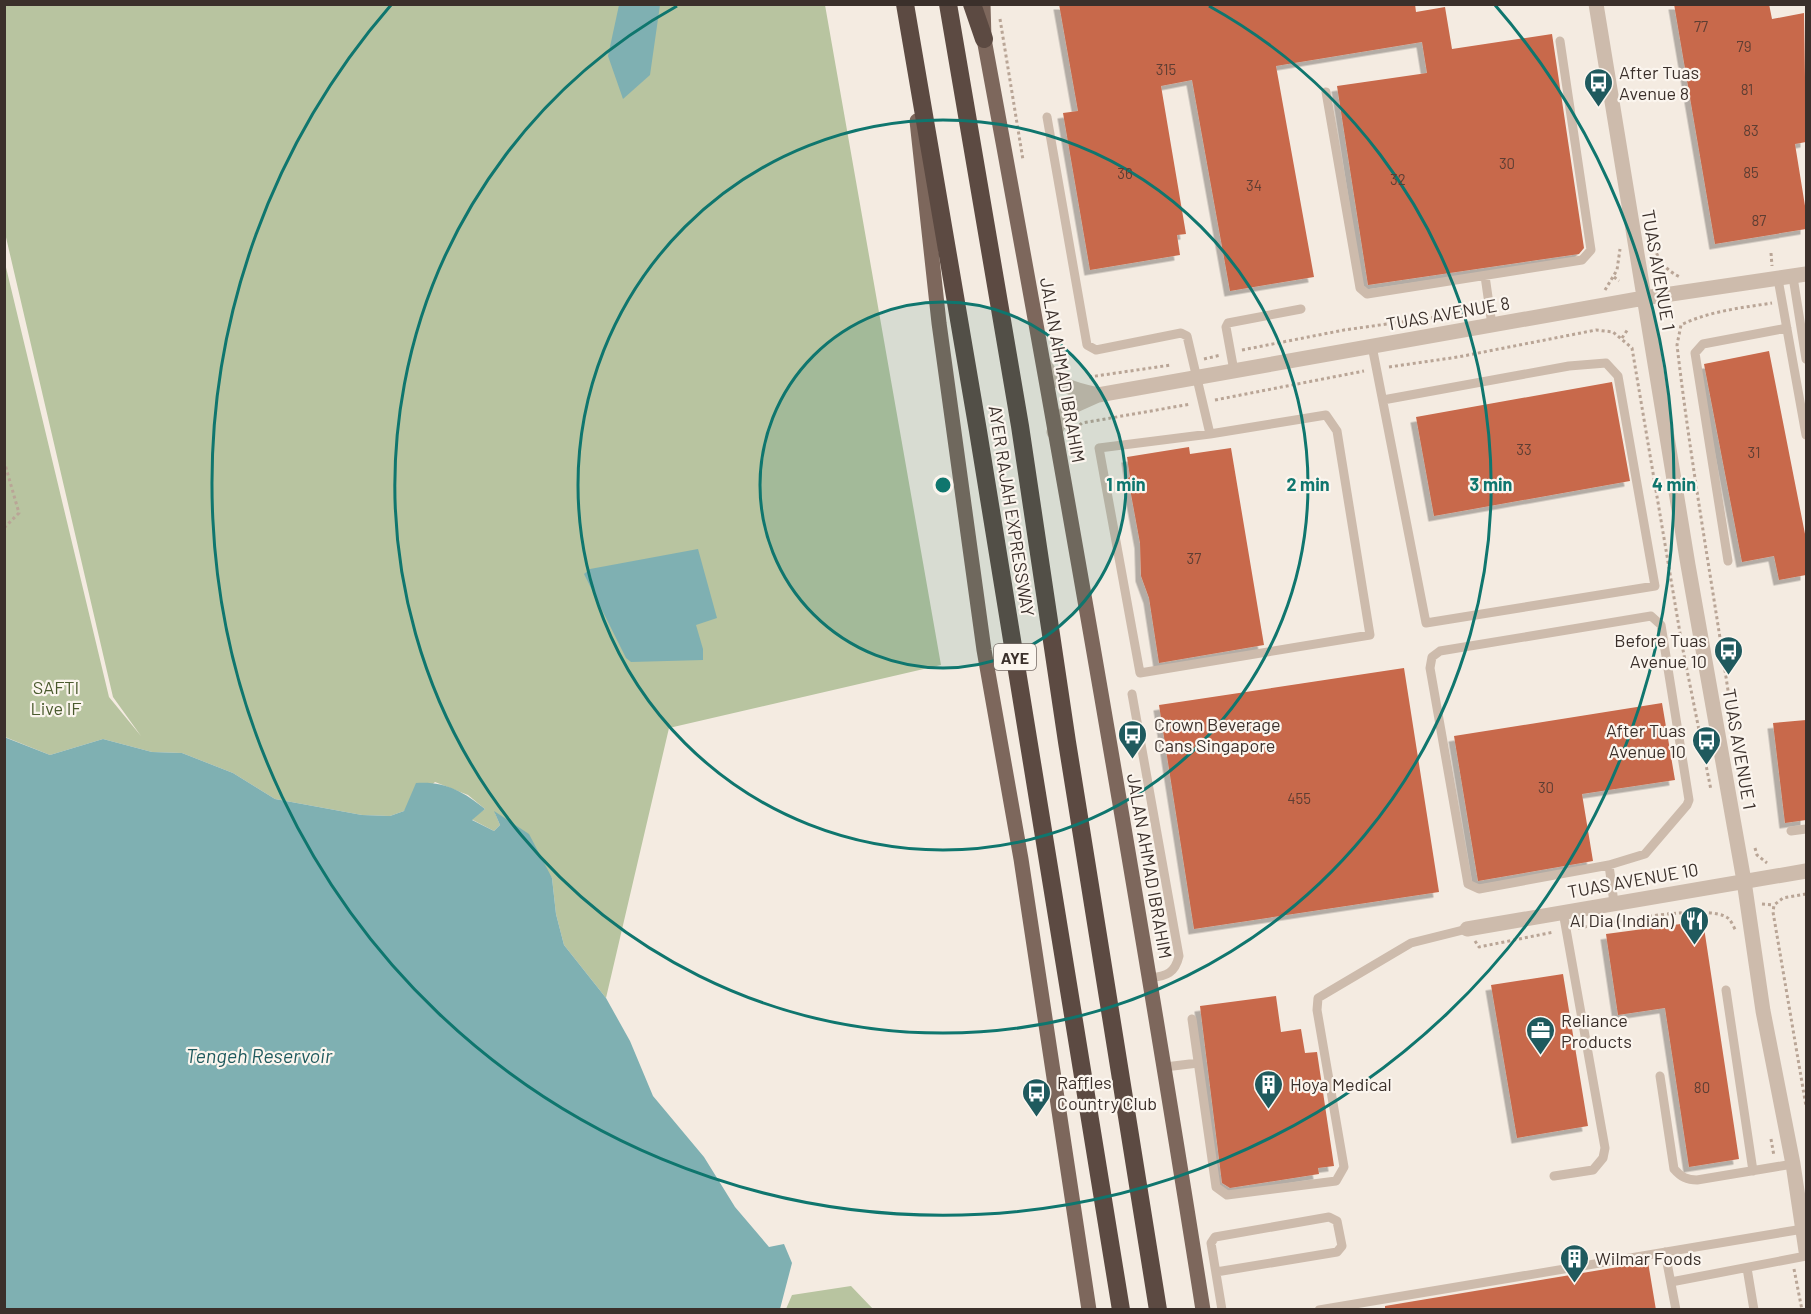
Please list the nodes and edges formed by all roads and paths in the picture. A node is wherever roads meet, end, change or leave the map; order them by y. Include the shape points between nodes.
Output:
1 (904, 4) edge
2 (948, 4) edge
3 (972, 4) edge
4 (983, 4) edge
5 (1596, 4) edge
6 (984, 39) junction
7 (1560, 41) dead end
8 (1326, 92) dead end
9 (1047, 117) dead end
10 (1485, 276) junction
11 (1793, 276) edge
12 (1619, 281) dead end
13 (1601, 294) dead end
14 (1644, 298) junction
15 (1301, 309) dead end
16 (1491, 317) junction
17 (1787, 328) junction
18 (1628, 329) dead end
19 (1622, 339) junction
20 (1372, 346) junction
21 (1231, 353) junction
22 (1806, 359) edge
23 (1195, 361) junction
24 (1044, 364) junction
25 (1377, 369) junction
26 (1234, 371) junction
27 (1198, 377) junction
28 (1080, 378) dead end
29 (1098, 395) junction
30 (1383, 400) junction
31 (1203, 402) junction
32 (1073, 431) dead end
33 (1054, 432) junction
34 (1210, 434) junction
35 (1806, 435) edge
36 (4, 461) edge
37 (4, 528) edge
38 (1728, 561) dead end
39 (1132, 694) dead end
40 (1713, 797) dead end
41 (1806, 829) edge
42 (1791, 831) dead end
43 (1609, 865) junction
44 (1806, 871) edge
45 (1744, 881) junction
46 (1806, 894) edge
47 (1614, 903) junction
48 (1563, 912) junction
49 (1467, 929) junction
50 (1566, 930) junction
51 (1736, 931) dead end
52 (1150, 978) junction
53 (1726, 990) dead end
54 (1192, 1019) dead end
55 (1198, 1062) junction
56 (1165, 1067) junction
57 (1660, 1076) dead end
58 (1806, 1106) edge
59 (1770, 1131) dead end
60 (1793, 1164) junction
61 (1776, 1167) junction
62 (1753, 1171) junction
63 (1554, 1176) dead end
64 (1803, 1229) junction
65 (1806, 1251) edge
66 (1665, 1252) junction
67 (1806, 1256) edge
68 (1792, 1259) junction
69 (1747, 1268) junction
70 (1216, 1272) junction
71 (1671, 1282) junction
72 (1089, 1310) edge
73 (1121, 1310) edge
74 (1158, 1310) edge
75 (1203, 1310) edge
76 (1222, 1310) edge
77 (1318, 1310) edge
78 (1676, 1310) edge
79 (1754, 1310) edge
80 (1802, 1310) edge

1 - 72 main road via 939,323 984,650 1021,859
1 - 73 highway, AYER RAJAH EXPRESSWAY / AYE via 980,442
2 - 74 highway, AYER RAJAH EXPRESSWAY / AYE via 1020,426
3 - 6 highway
4 - 6 main road, JALAN AHMAD IBRAHIM
5 - 14 street, TUAS AVENUE 1
6 - 24 main road, JALAN AHMAD IBRAHIM
7 - 10 lane via 1590,254 1582,260
8 - 10 lane via 1363,292 1373,295
9 - 23 lane via 1087,345 1096,350 1181,333 1190,341
10 - 16 lane
11 - 14 street, TUAS AVENUE 8
11 - 17 lane
11 - 22 lane
12 - 13 path via 1614,278
14 - 16 street, TUAS AVENUE 8
14 - 45 street, TUAS AVENUE 1
15 - 21 lane via 1231,321 1226,327
16 - 20 street, TUAS AVENUE 8
16 - 21 path via 1344,330
17 - 35 lane
17 - 38 lane via 1703,344 1695,353
18 - 19 path
19 - 25 path via 1613,332 1596,330
19 - 40 path via 1632,348 1682,645
20 - 25 lane
20 - 26 street, TUAS AVENUE 8
21 - 23 path
21 - 26 lane
23 - 27 lane
23 - 28 path
24 - 29 street, TUAS AVENUE 8 via 1058,382
24 - 33 main road, JALAN AHMAD IBRAHIM
25 - 30 lane
25 - 31 path
26 - 27 street, TUAS AVENUE 8
27 - 29 street, TUAS AVENUE 8
27 - 31 lane
29 - 33 street, TUAS AVENUE 8 via 1069,408
30 - 30 lane via 1426,623 1655,586 1618,376 1606,363 1569,366
31 - 32 path via 1082,423
31 - 34 lane
33 - 52 main road, JALAN AHMAD IBRAHIM
34 - 34 lane via 1326,415 1337,431 1370,635 1140,673 1099,448
36 - 37 path via 19,513
39 - 52 lane via 1179,956 1173,971
41 - 42 lane
43 - 43 lane via 1479,889 1468,884 1430,668 1432,657 1437,653 1651,616 1662,625 1689,800 1650,851
43 - 47 lane
44 - 45 street, TUAS AVENUE 10
45 - 47 street, TUAS AVENUE 10
45 - 60 street, TUAS AVENUE 1 via 1763,1011
46 - 58 path via 1772,904
47 - 48 street, TUAS AVENUE 10
48 - 49 street, TUAS AVENUE 10
48 - 50 lane
49 - 50 path via 1479,947
49 - 55 lane via 1411,943 1318,998 1344,1167 1336,1181 1227,1195 1220,1192 1216,1187
50 - 51 path via 1685,912 1715,913 1729,919
50 - 63 lane via 1605,1148 1603,1158 1593,1170
52 - 56 main road, JALAN AHMAD IBRAHIM
53 - 62 lane
54 - 55 lane
55 - 56 lane
56 - 75 main road, JALAN AHMAD IBRAHIM
57 - 62 lane via 1674,1169 1679,1175 1697,1180
59 - 61 path
60 - 61 lane
60 - 64 street, TUAS AVENUE 1
61 - 62 lane
64 - 65 street, TUAS AVENUE 1
64 - 66 lane
66 - 71 lane
66 - 77 lane
67 - 68 lane
68 - 69 lane
68 - 80 path
69 - 71 lane
69 - 79 lane
70 - 70 lane via 1211,1243 1218,1236 1329,1217 1337,1221 1342,1246 1336,1252
70 - 76 lane
71 - 78 lane

